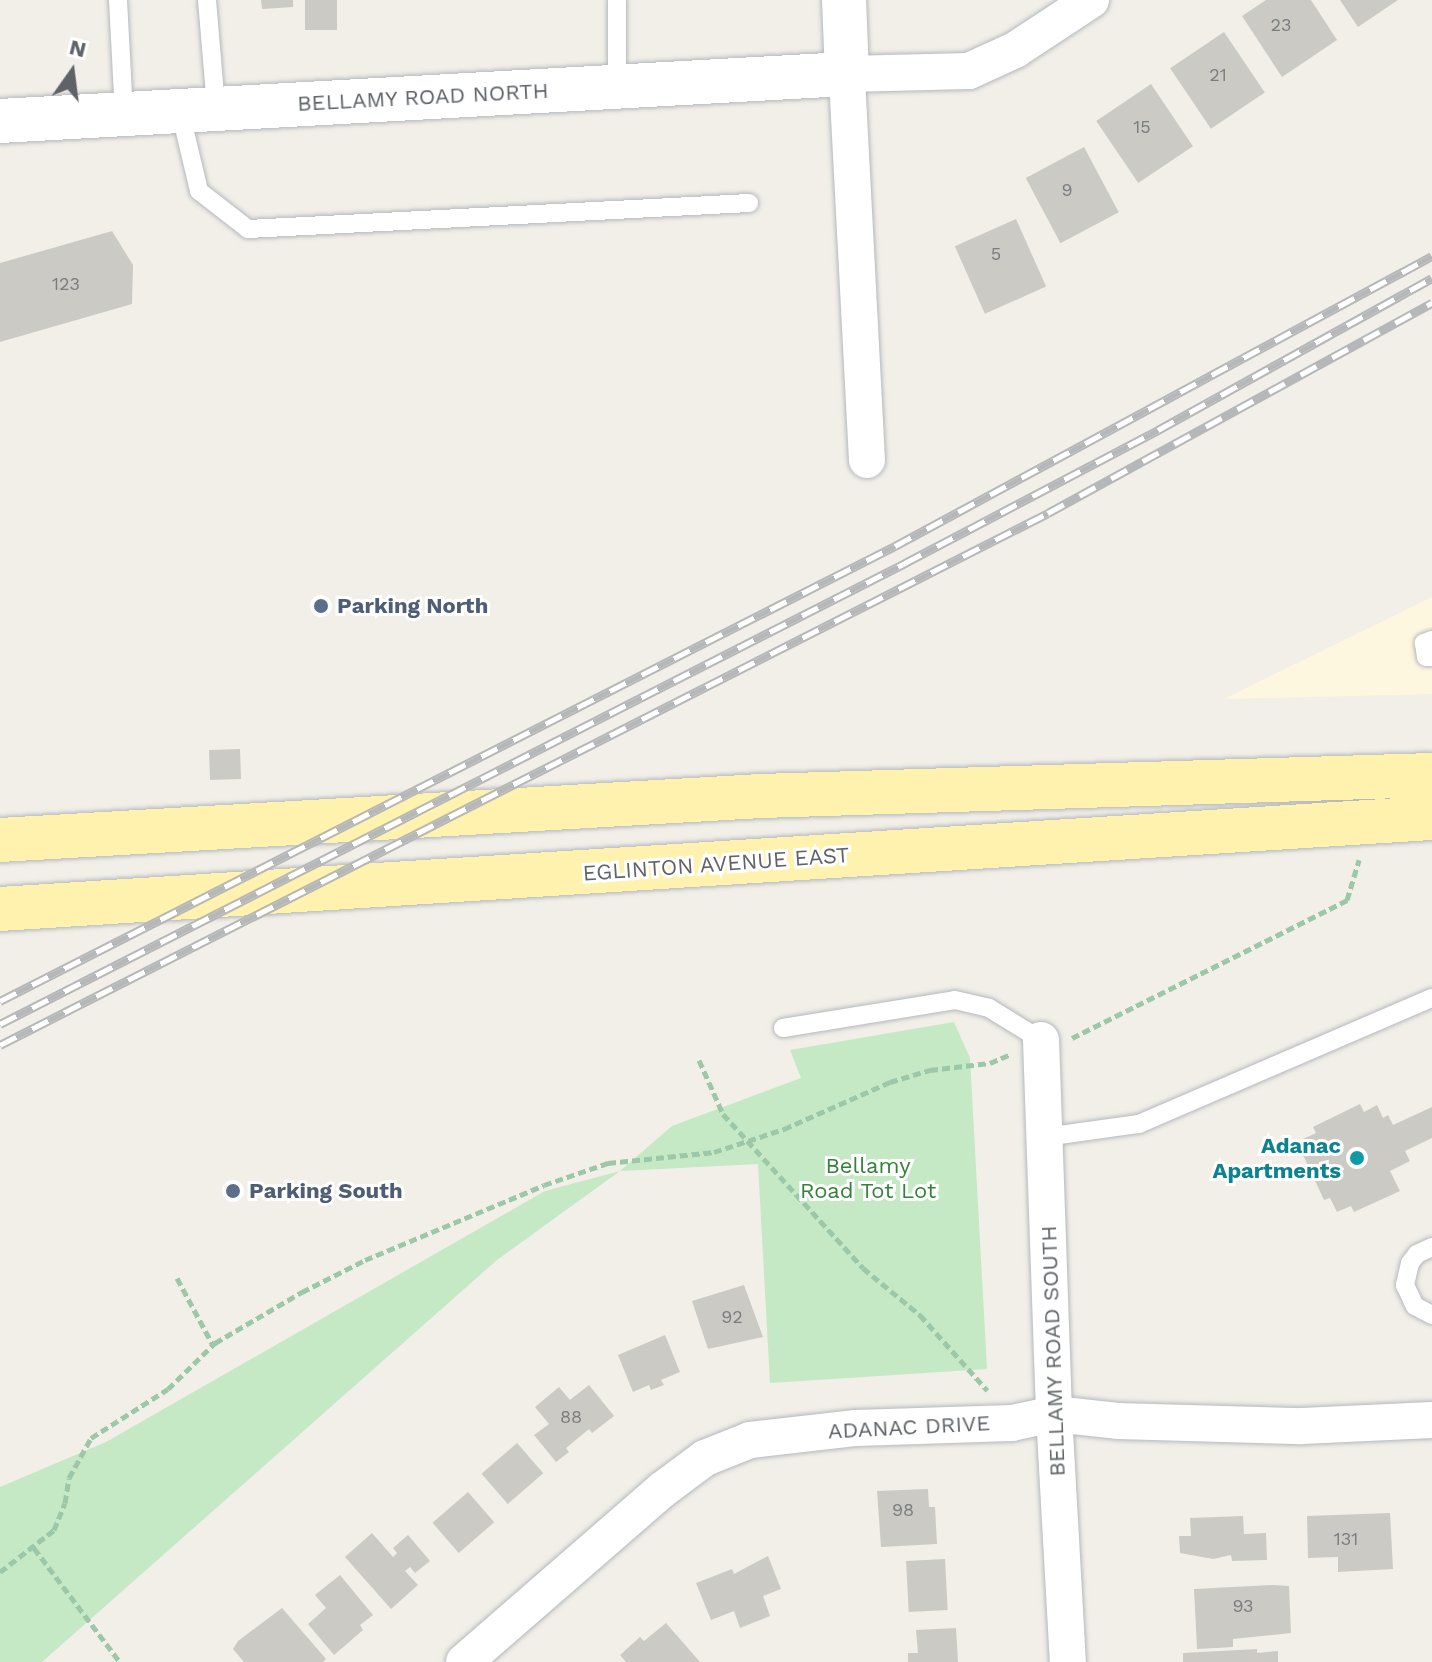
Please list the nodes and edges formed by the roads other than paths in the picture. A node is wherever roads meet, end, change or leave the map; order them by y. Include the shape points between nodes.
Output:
1 (118, 0) edge
2 (207, 0) edge
3 (617, 0) edge
4 (844, 0) edge
5 (1091, 0) edge
6 (847, 74) junction
7 (617, 87) junction
8 (198, 109) junction
9 (124, 114) junction
10 (0, 121) edge
11 (749, 203) dead end
12 (867, 460) dead end
13 (1432, 640) edge
14 (1432, 657) edge
15 (1432, 775) edge
16 (1432, 818) edge
17 (0, 840) edge
18 (0, 909) edge
19 (1432, 998) edge
20 (783, 1028) dead end
21 (1041, 1040) joint
22 (1045, 1137) junction
23 (1432, 1247) edge
24 (1432, 1315) edge
25 (1054, 1414) junction
26 (1432, 1420) edge
27 (464, 1662) edge
28 (1068, 1662) edge

1 - 9 lane
2 - 8 lane
3 - 7 lane
4 - 6 street
5 - 6 street via 1015,50 969,71
6 - 7 street, BELLAMY ROAD NORTH
6 - 12 street
7 - 8 street, BELLAMY ROAD NORTH
8 - 9 street, BELLAMY ROAD NORTH
8 - 11 lane via 199,191 248,229
9 - 10 street, BELLAMY ROAD NORTH
13 - 14 lane via 1424,643 1426,657
15 - 17 main road via 761,796
16 - 18 main road, EGLINTON AVENUE EAST
19 - 22 lane via 1139,1124
20 - 21 lane via 955,1000 989,1008
21 - 22 street, BELLAMY ROAD SOUTH
22 - 25 street, BELLAMY ROAD SOUTH
23 - 24 lane via 1410,1263 1405,1285 1415,1306
25 - 26 street, ADANAC DRIVE via 1302,1426
25 - 27 street, ADANAC DRIVE via 1012,1423 802,1433 750,1440 705,1458
25 - 28 street, BELLAMY ROAD SOUTH

